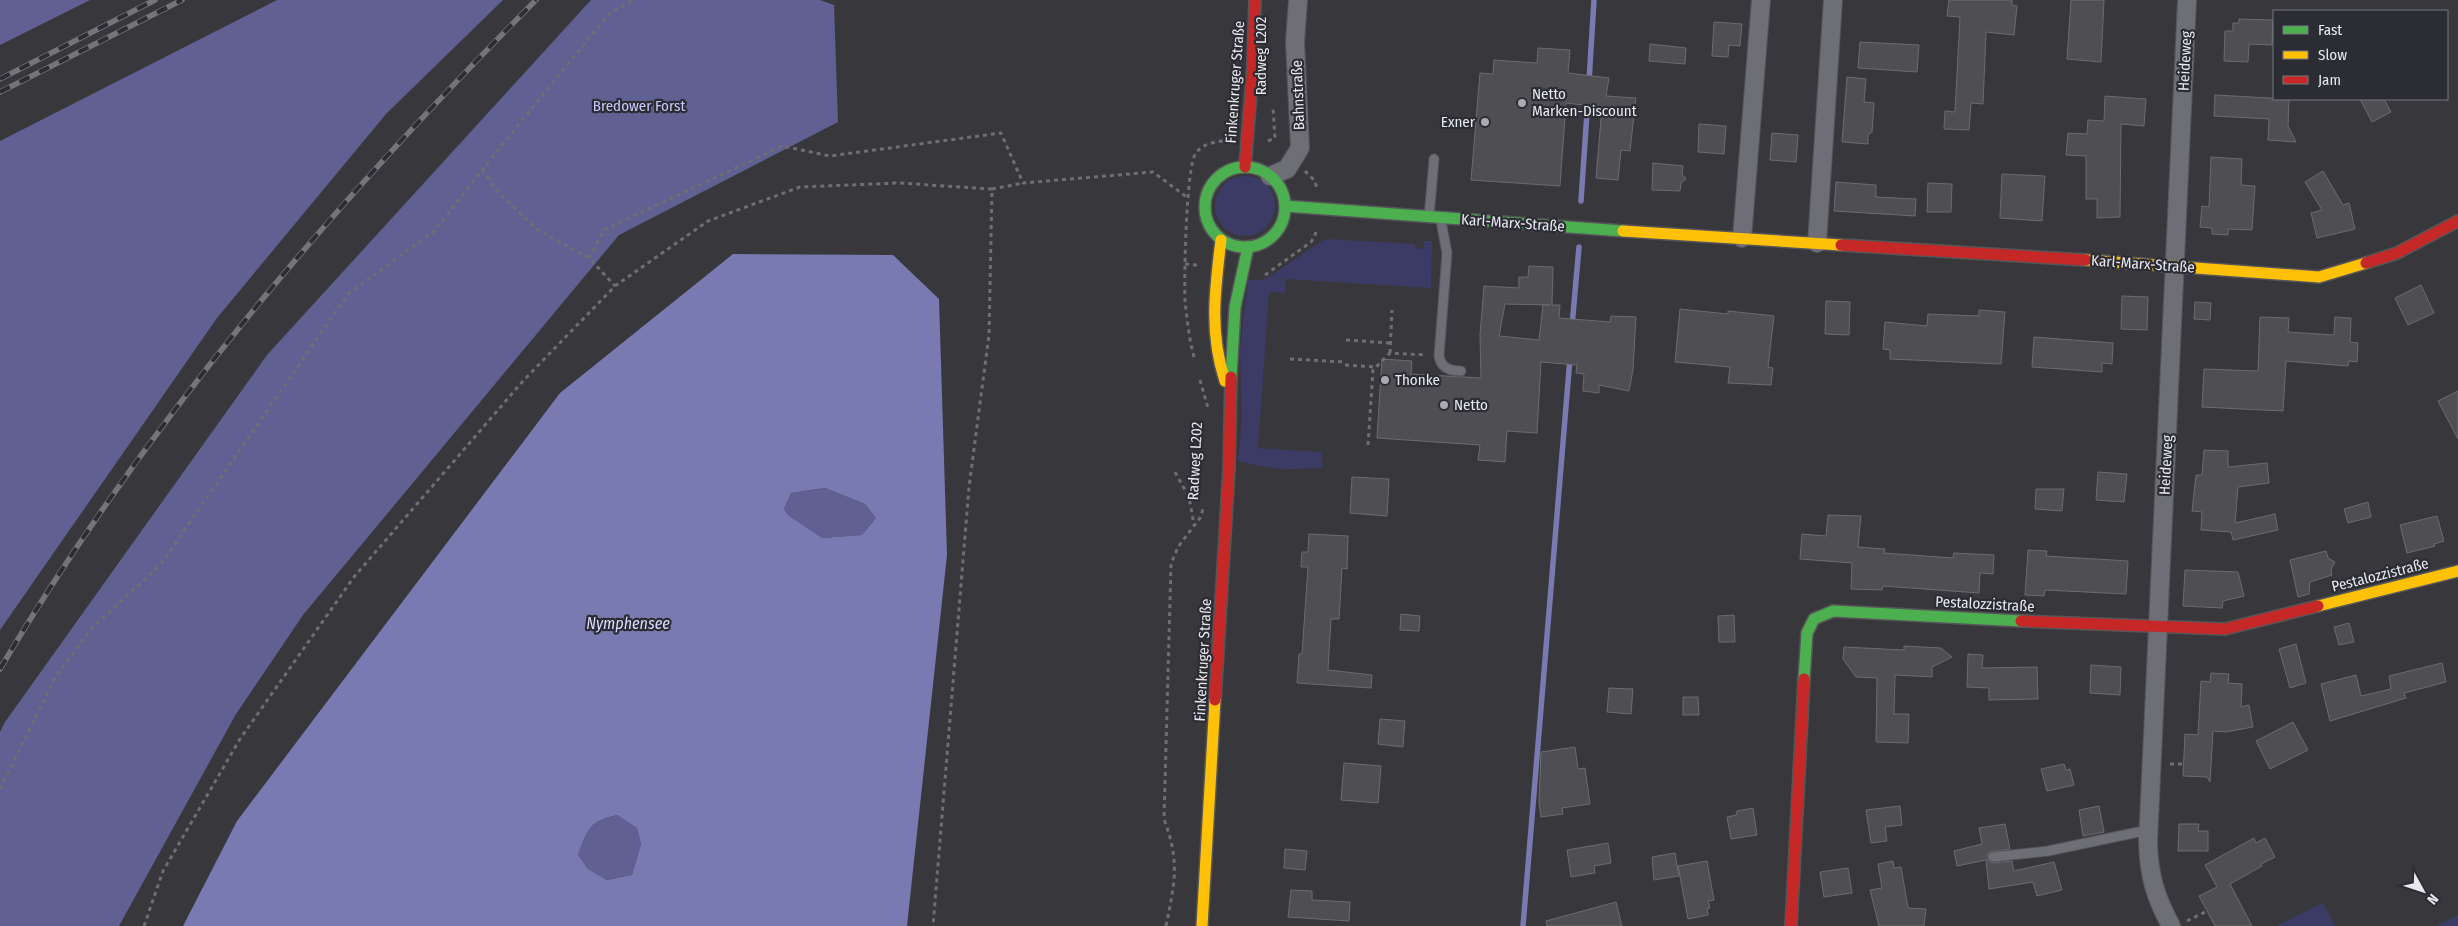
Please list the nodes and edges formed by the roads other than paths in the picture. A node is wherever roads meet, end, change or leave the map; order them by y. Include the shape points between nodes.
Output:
1 (1255, 0) edge
2 (1298, 0) edge
3 (1761, 0) edge
4 (1833, 0) edge
5 (2188, 0) edge
6 (1434, 159) dead end
7 (1245, 167) junction
8 (1270, 176) junction
9 (1285, 206) junction
10 (1435, 218) junction
11 (2458, 221) edge
12 (1742, 238) junction
13 (1221, 240) junction
14 (1817, 242) junction
15 (1248, 247) junction
16 (2175, 266) junction
17 (1460, 371) dead end
18 (1231, 395) junction
19 (2458, 571) edge
20 (2158, 628) junction
21 (2148, 830) junction
22 (1993, 857) dead end
23 (2176, 925) edge
24 (1202, 926) edge
25 (1791, 926) edge

1 - 7 street, Finkenkruger Straße
2 - 8 street, Bahnstraße via 1296,42 1300,148 1287,169
3 - 12 street
4 - 14 street
5 - 16 street, Heideweg
6 - 10 lane
7 - 8 street via 1258,169
7 - 13 street via 1226,172 1206,194 1207,220
8 - 9 street via 1281,189
9 - 10 street, Karl-Marx-Straße
9 - 15 street via 1275,234 1258,246
10 - 12 street, Karl-Marx-Straße
10 - 17 lane via 1447,253 1439,356 1446,368
11 - 16 street, Karl-Marx-Straße via 2397,253 2319,277
12 - 14 street, Karl-Marx-Straße
13 - 15 street via 1234,246
13 - 18 street, Finkenkruger Straße via 1211,315 1212,338
14 - 16 street, Karl-Marx-Straße
15 - 18 street, Finkenkruger Straße via 1235,307
16 - 20 street, Heideweg
18 - 24 street, Finkenkruger Straße
19 - 20 street, Pestalozzistraße via 2225,629
20 - 21 street, Heideweg
20 - 25 street, Pestalozzistraße via 1833,611 1814,619 1806,633
21 - 22 lane via 2048,851
21 - 23 street, Heideweg via 2151,879 2159,902

